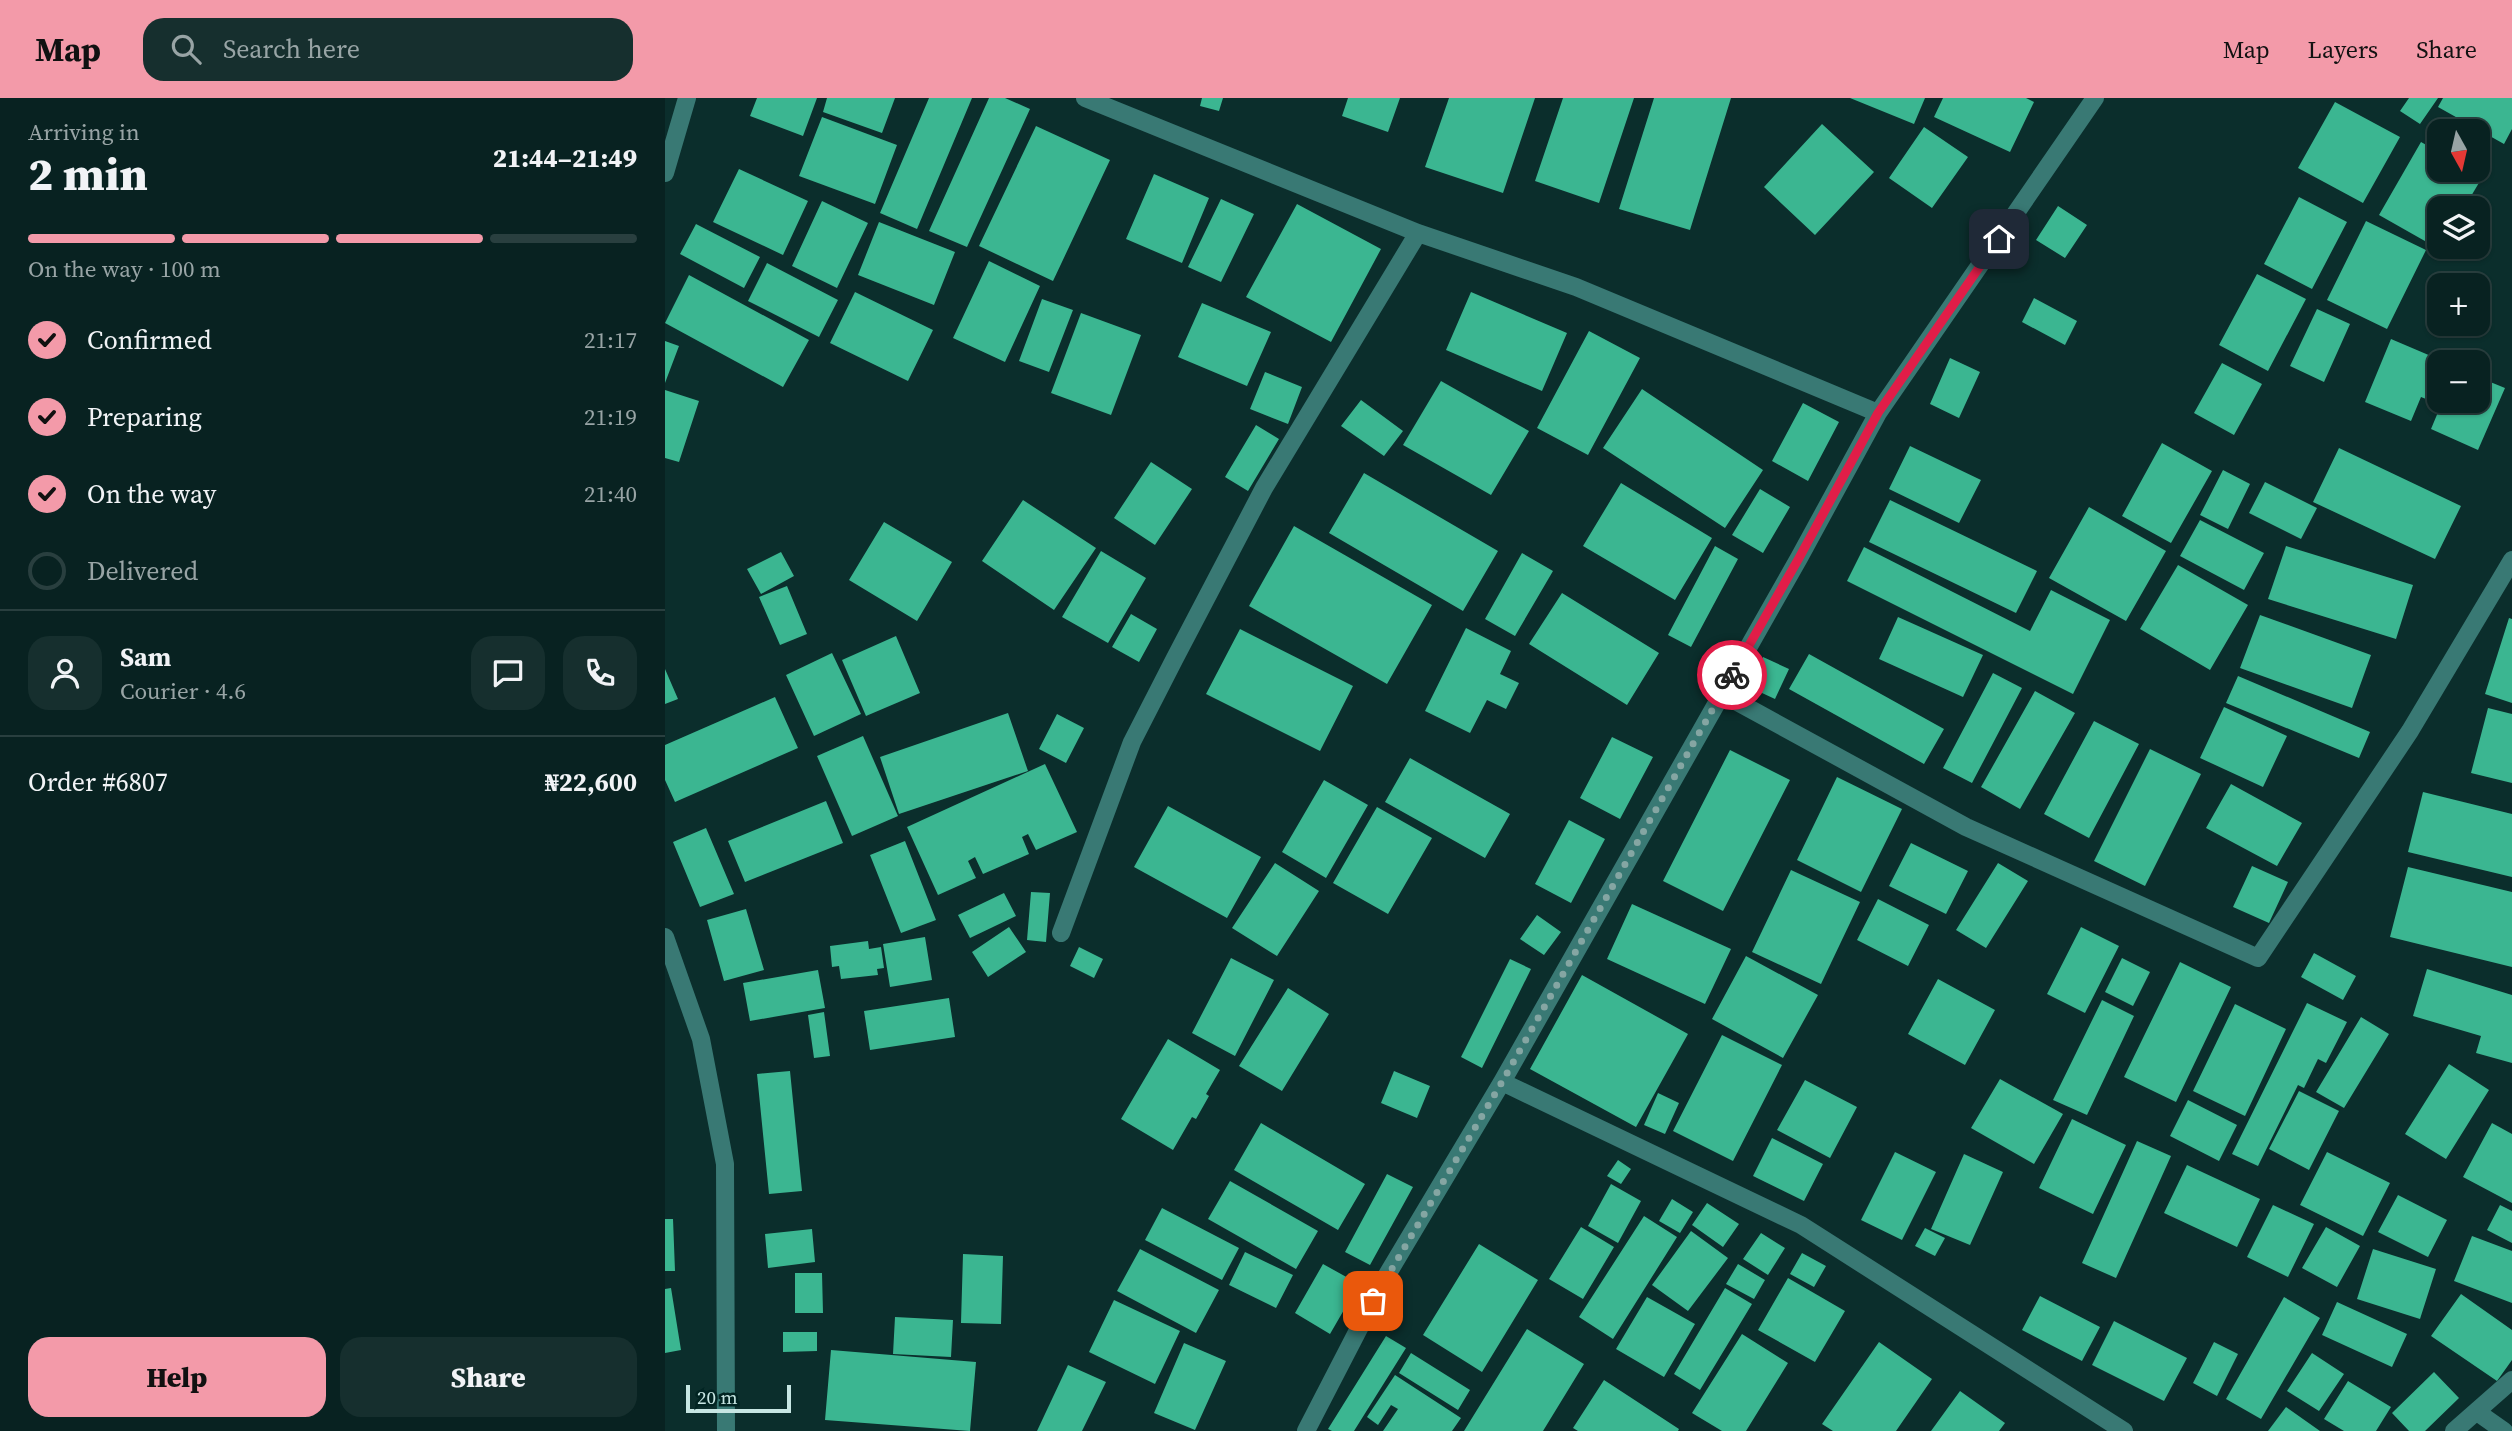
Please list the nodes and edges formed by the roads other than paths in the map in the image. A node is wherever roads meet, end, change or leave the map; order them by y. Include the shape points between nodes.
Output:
1 (687, 98) edge
2 (1085, 98) edge
3 (2095, 98) edge
4 (665, 173) edge
5 (1418, 233) junction
6 (1878, 413) junction
7 (2512, 560) edge
8 (1721, 693) junction
9 (1061, 933) dead end
10 (665, 937) edge
11 (1502, 1082) junction
12 (2512, 1380) edge
13 (2477, 1412) junction
14 (726, 1431) edge
15 (1306, 1431) edge
16 (2125, 1431) edge
17 (2454, 1431) edge
18 (2504, 1431) edge

1 - 4 street
2 - 5 street
3 - 6 street
5 - 6 street via 1576,287
5 - 9 street via 1264,488 1138,730
6 - 8 street
7 - 8 street via 2410,731 2258,958 1966,827
8 - 11 street
10 - 14 street via 701,1038 725,1164
11 - 15 street via 1384,1280
11 - 16 street via 1801,1225
12 - 13 street
13 - 17 street
13 - 18 street

